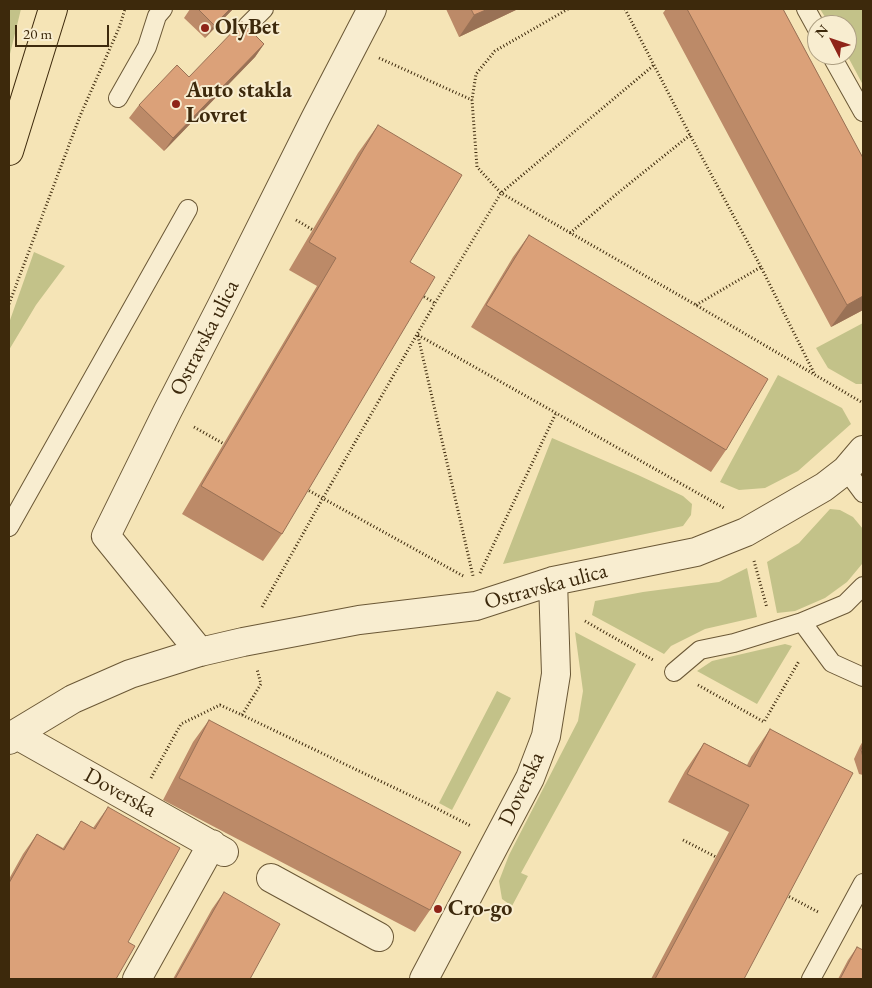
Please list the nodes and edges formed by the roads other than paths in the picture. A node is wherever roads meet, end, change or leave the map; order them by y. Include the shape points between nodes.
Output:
1 (53, 9) edge
2 (163, 9) edge
3 (264, 9) edge
4 (372, 9) edge
5 (247, 26) edge
6 (837, 65) edge
7 (118, 98) dead end
8 (863, 112) edge
9 (9, 151) edge
10 (188, 209) dead end
11 (863, 450) edge
12 (846, 470) junction
13 (863, 493) edge
14 (9, 528) edge
15 (553, 581) junction
16 (863, 586) edge
17 (802, 622) junction
18 (200, 652) junction
19 (674, 672) road end
20 (863, 677) edge
21 (11, 735) edge
22 (271, 878) dead end
23 (863, 883) edge
24 (379, 937) dead end
25 (137, 979) edge
26 (424, 979) edge
27 (811, 979) edge

1 - 9 main road
2 - 7 lane via 157,16 148,46
3 - 5 lane
4 - 18 street, Ostravska ulica via 106,536
6 - 8 lane
10 - 14 lane
11 - 12 street, Ostravska ulica
12 - 13 lane
12 - 15 street, Ostravska ulica via 824,487 746,532 696,552
15 - 18 street, Ostravska ulica via 476,606 359,620
15 - 26 street, Doverska via 556,674 546,736 530,778
16 - 17 lane via 845,604
17 - 19 lane via 700,650
17 - 20 lane via 832,663
18 - 21 street, Ostravska ulica via 130,674 73,699
21 - 25 street, Doverska via 218,848
22 - 24 street
23 - 27 lane

